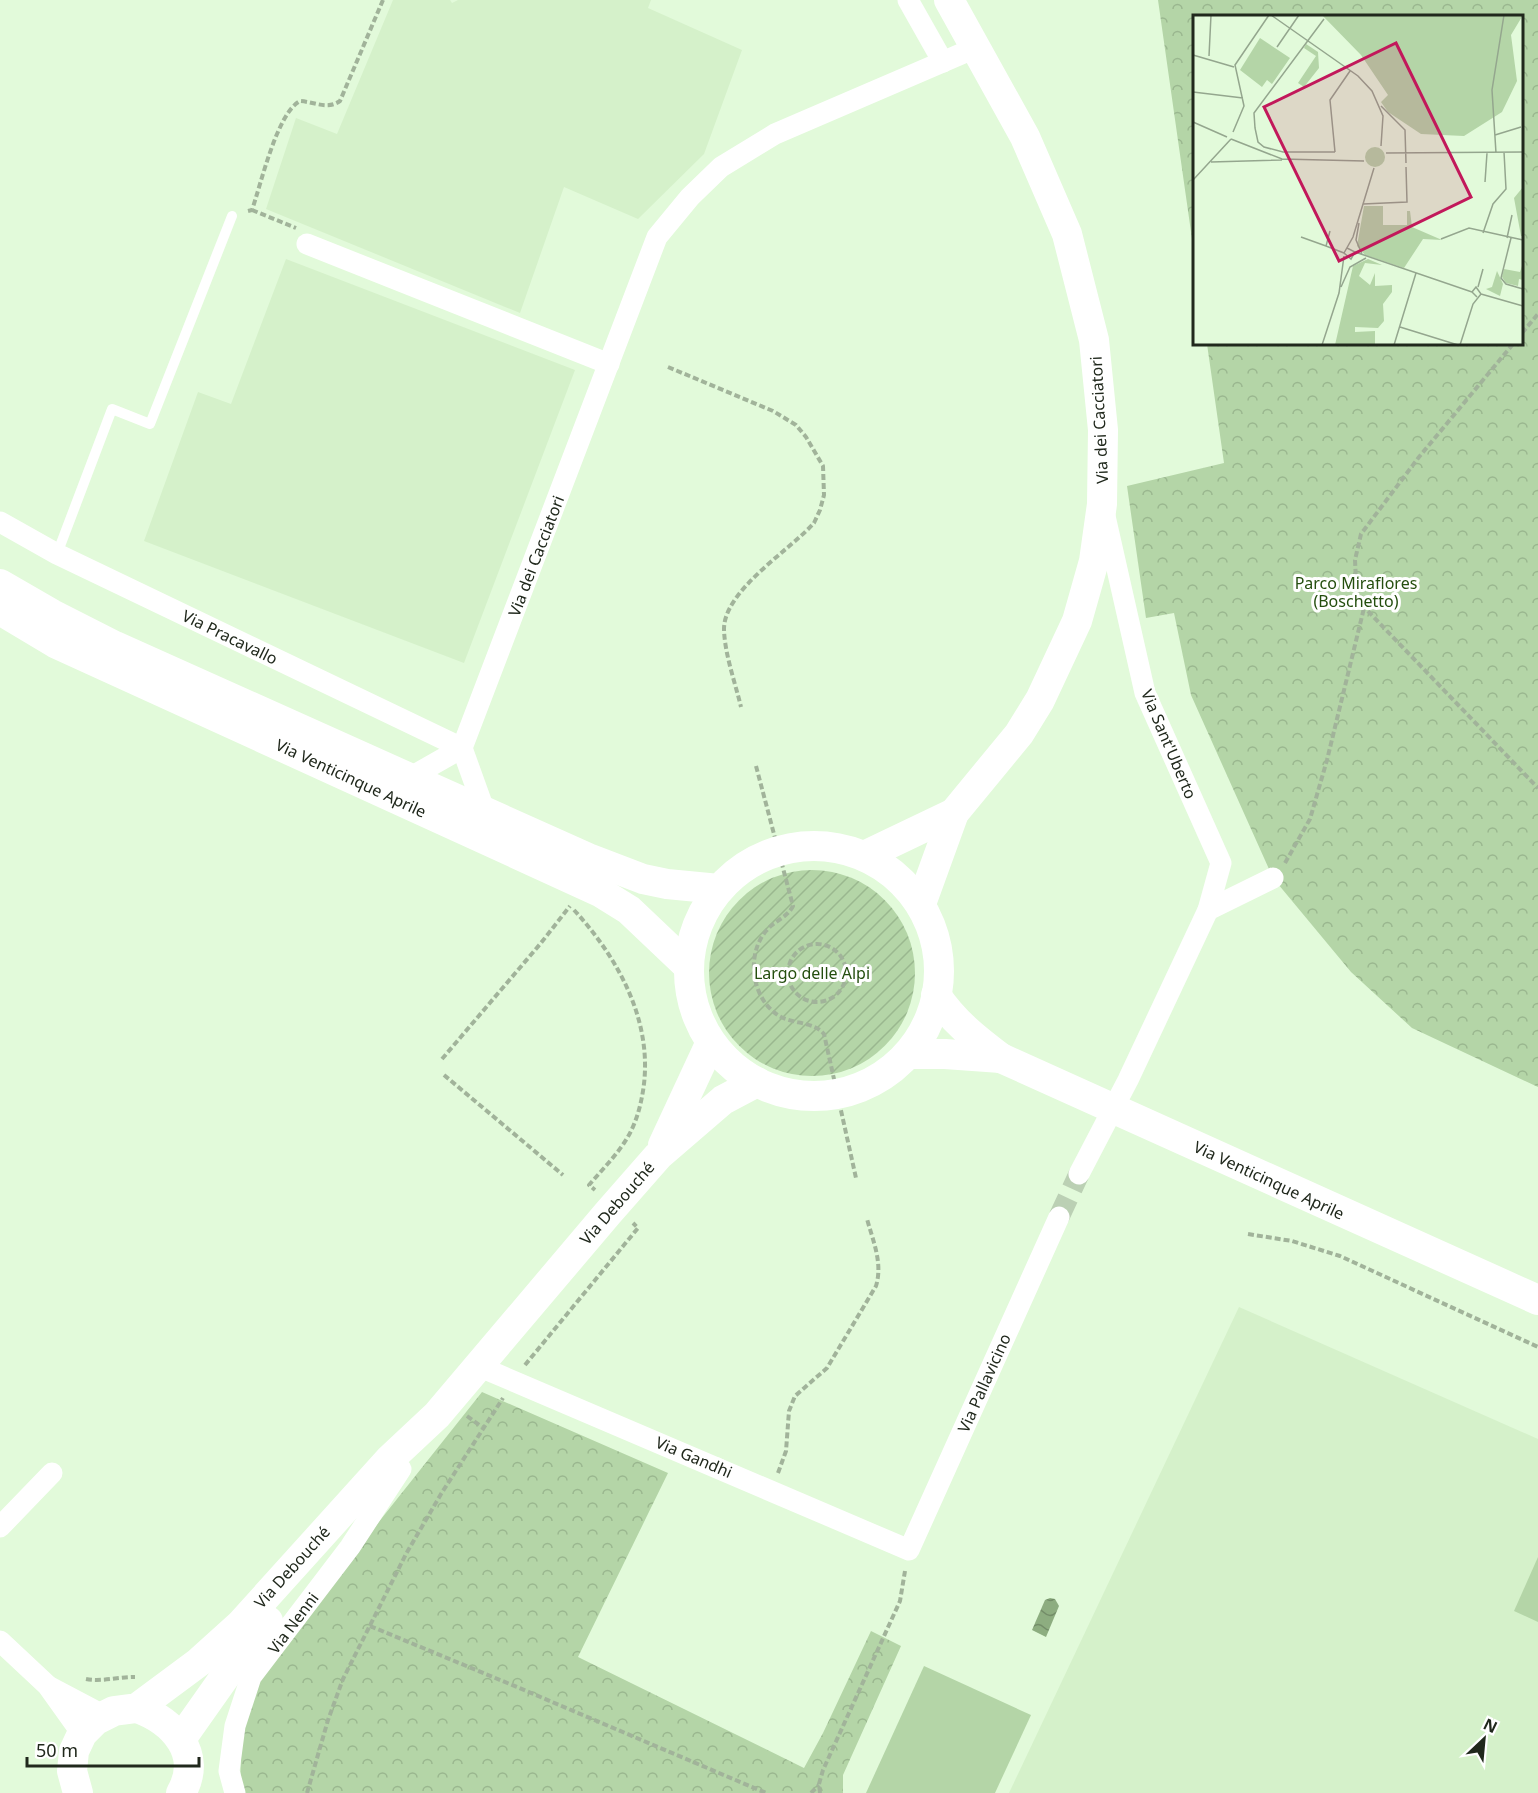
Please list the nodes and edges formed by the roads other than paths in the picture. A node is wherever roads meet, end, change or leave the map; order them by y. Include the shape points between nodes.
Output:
1 (908, 0) edge
2 (949, 0) edge
3 (975, 48) junction
4 (944, 62) junction
5 (232, 216) road end
6 (307, 244) dead end
7 (609, 364) junction
8 (1102, 504) junction
9 (0, 522) edge
10 (57, 554) junction
11 (0, 584) edge
12 (0, 610) edge
13 (462, 748) junction
14 (410, 778) junction
15 (485, 812) junction
16 (954, 813) junction
17 (864, 856) junction
18 (1273, 878) road end
19 (719, 890) junction
20 (921, 904) junction
21 (1208, 910) junction
22 (688, 966) junction
23 (936, 995) junction
24 (710, 1044) junction
25 (908, 1054) junction
26 (1001, 1058) junction
27 (757, 1082) junction
28 (1112, 1108) junction
29 (658, 1156) junction
30 (1079, 1174) tunnel mouth
31 (1059, 1217) tunnel mouth
32 (1538, 1300) edge
33 (478, 1366) junction
34 (437, 1415) junction
35 (401, 1469) junction
36 (52, 1473) dead end
37 (0, 1527) edge
38 (909, 1550) joint
39 (0, 1641) edge
40 (47, 1685) junction
41 (137, 1708) junction
42 (105, 1716) junction
43 (82, 1734) junction
44 (181, 1739) junction
45 (71, 1786) edge
46 (189, 1789) edge
47 (235, 1793) edge

1 - 4 street
2 - 3 main road, Via dei Cacciatori
3 - 4 street, Via dei Cacciatori
3 - 8 main road, Via dei Cacciatori via 1025,138 1066,234 1094,340 1102,430
4 - 7 street, Via dei Cacciatori via 775,134 721,167 657,237
5 - 10 lane via 150,424 112,409
6 - 7 street
7 - 13 street, Via dei Cacciatori
8 - 16 main road, Via dei Cacciatori via 1094,561 1077,621 1040,700 1019,734
8 - 21 street, Via Sant'Uberto via 1145,693 1221,863
9 - 10 street, Via Pracavallo
10 - 13 street, Via Pracavallo
11 - 14 main road, Via Venticinque Aprile via 115,646
12 - 22 main road, Via Venticinque Aprile via 55,643 600,892 628,910
13 - 14 street, Via Venticinque Aprile
13 - 15 street
14 - 15 main road, Via Venticinque Aprile
15 - 19 main road, Via Venticinque Aprile via 643,879
16 - 17 main road, Via dei Cacciatori
16 - 20 main road, Via dei Cacciatori
17 - 19 main road via 824,846 783,849 745,866
17 - 20 main road via 896,876
18 - 21 street
19 - 22 main road via 696,928
20 - 23 main road via 937,942
21 - 28 street, Via Sant'Uberto
22 - 24 main road via 692,1000
23 - 25 main road via 928,1024
23 - 26 main road, Via Venticinque Aprile via 961,1027
24 - 27 main road via 738,1073
24 - 29 main road, Via Debouché
25 - 26 main road, Via Venticinque Aprile
25 - 27 main road via 874,1081 836,1095 796,1095
26 - 28 main road, Via Venticinque Aprile
27 - 29 main road, Via Debouché via 723,1100
28 - 30 street
28 - 32 main road, Via Venticinque Aprile
29 - 33 main road, Via Debouché
31 - 38 street, Via Pallavicino
33 - 34 main road, Via Debouché
33 - 38 street, Via Gandhi
34 - 35 main road, Via Debouché
34 - 41 main road, Via Debouché via 389,1460 240,1626
35 - 44 main road, Via Debouché via 248,1644
35 - 47 street, Via Nenni via 350,1547 251,1677 235,1726 229,1771
36 - 37 street
39 - 40 street
40 - 42 street
40 - 43 street
41 - 42 main road, Via Debouché
41 - 44 main road via 170,1725
42 - 43 main road, Via Debouché
43 - 45 main road via 74,1751
44 - 46 main road via 187,1757

